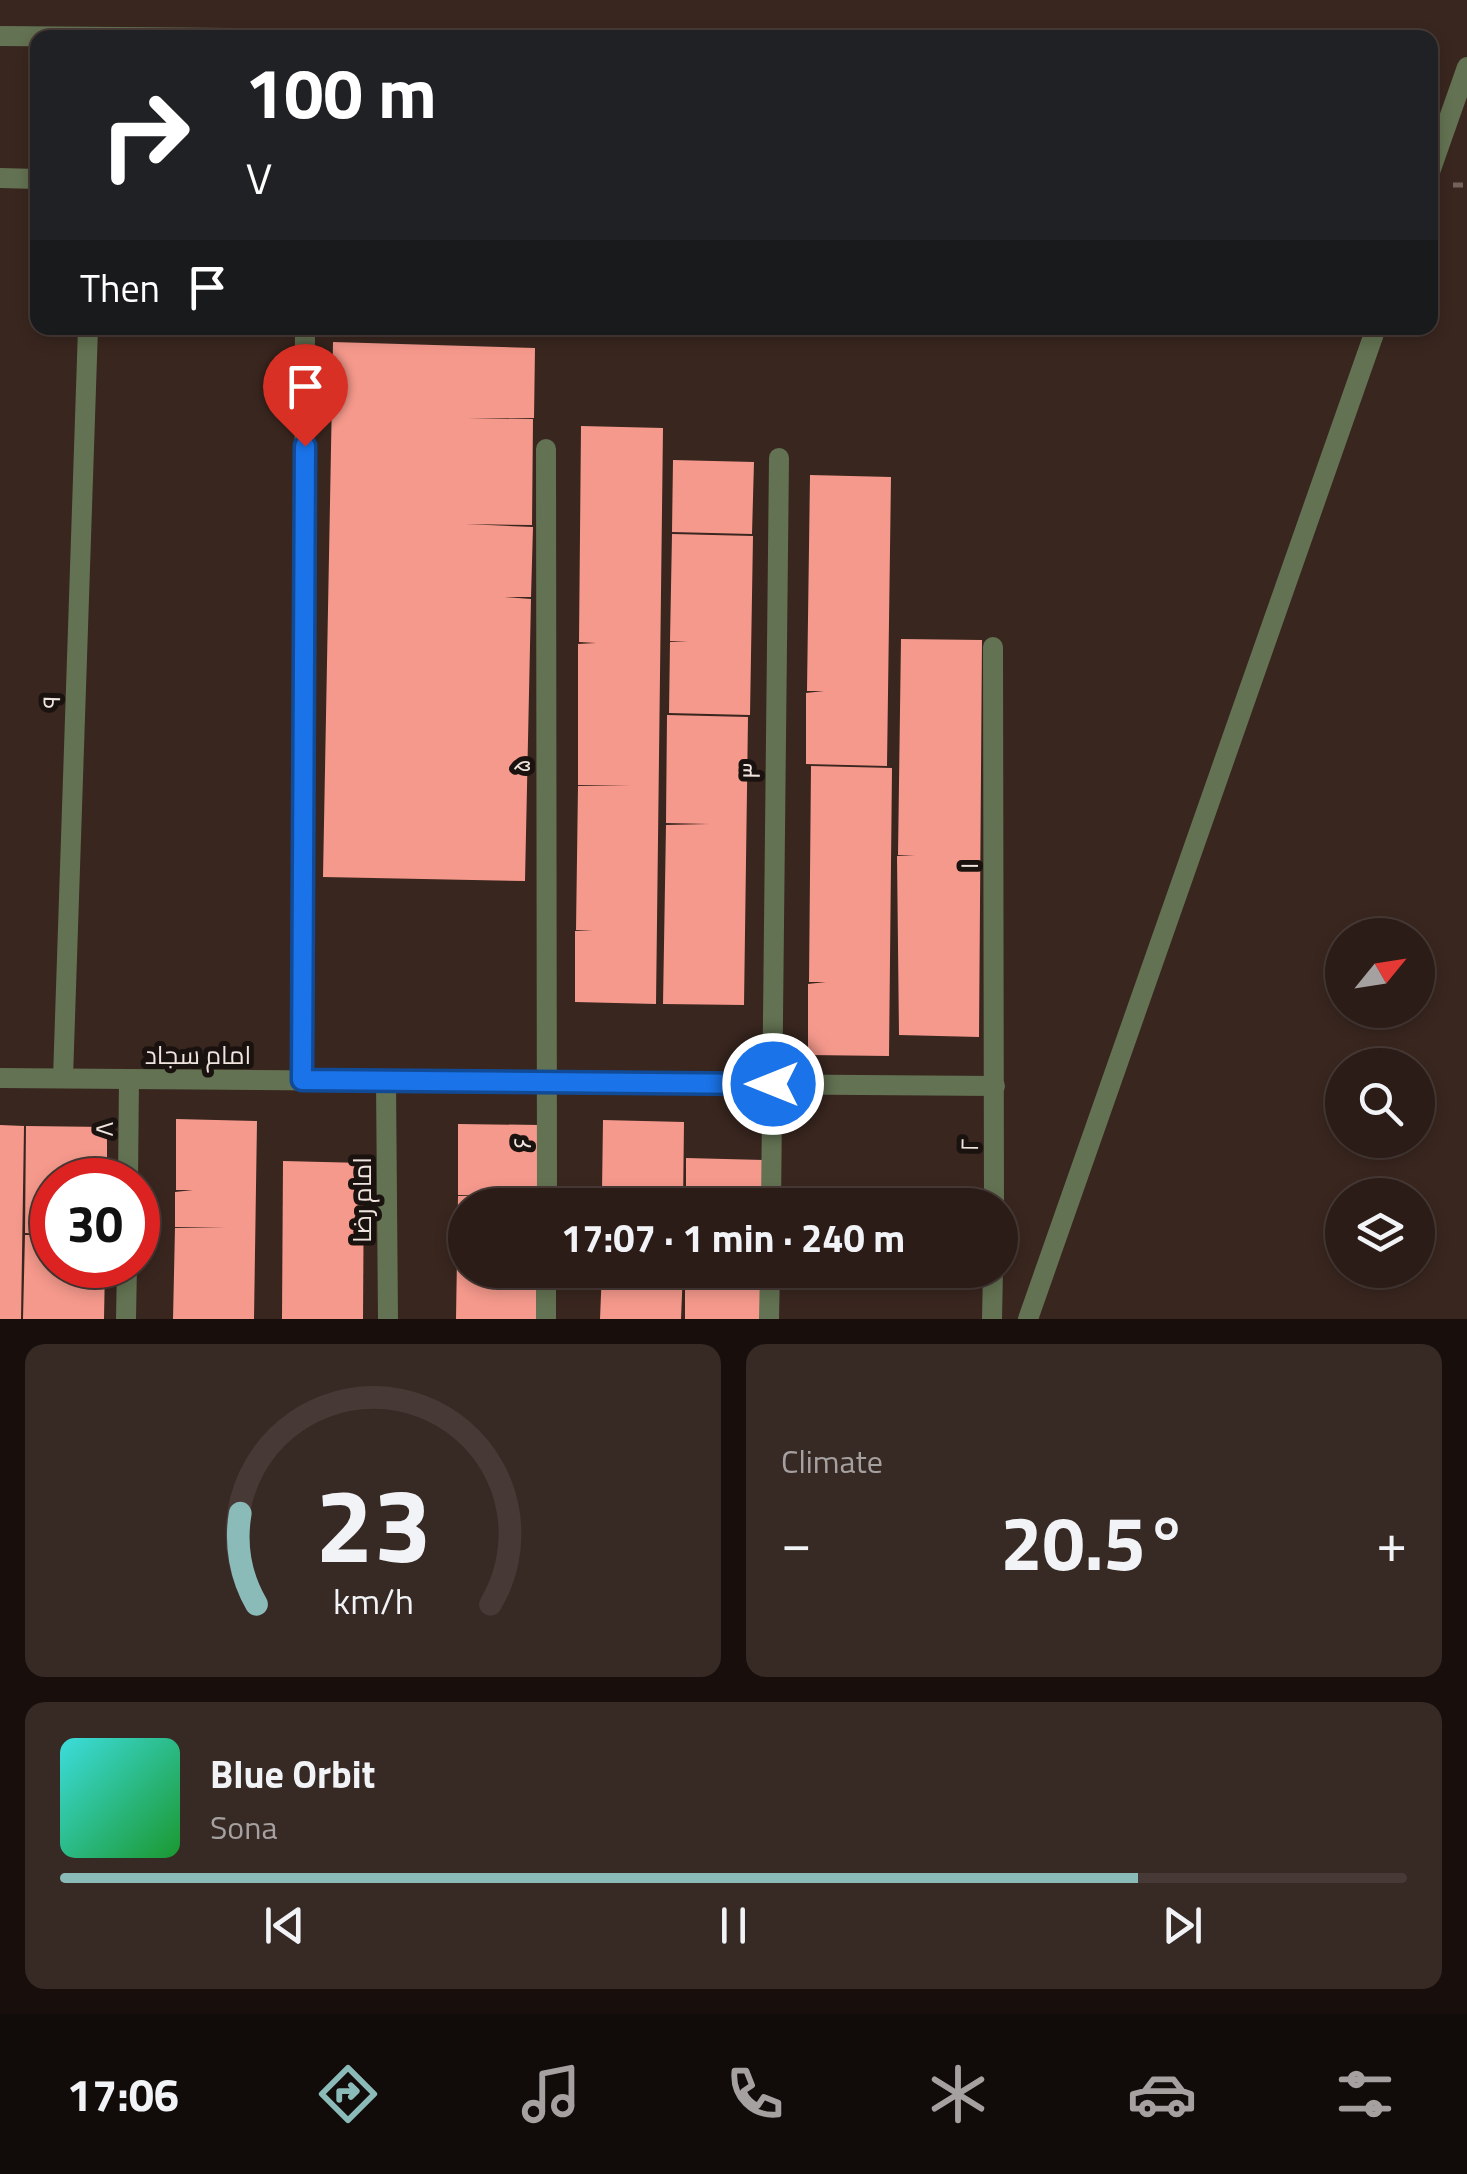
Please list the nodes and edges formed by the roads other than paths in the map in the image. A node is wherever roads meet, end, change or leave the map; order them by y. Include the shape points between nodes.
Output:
1 (0, 36) edge
2 (30, 36) edge
3 (1467, 66) edge
4 (1438, 149) edge
5 (0, 178) edge
6 (30, 179) edge
7 (88, 335) edge
8 (306, 335) edge
9 (1374, 335) edge
10 (546, 449) dead end
11 (779, 458) dead end
12 (993, 647) dead end
13 (0, 1078) edge
14 (63, 1078) junction
15 (129, 1079) junction
16 (302, 1080) junction
17 (386, 1081) junction
18 (547, 1082) junction
19 (773, 1084) junction
20 (995, 1086) junction
21 (128, 1158) edge
22 (546, 1188) edge
23 (771, 1188) edge
24 (994, 1188) edge
25 (127, 1288) edge
26 (546, 1288) edge
27 (770, 1288) edge
28 (993, 1288) edge
29 (126, 1319) edge
30 (388, 1319) edge
31 (546, 1319) edge
32 (769, 1319) edge
33 (992, 1319) edge
34 (1028, 1319) edge

1 - 2 street
3 - 4 street
5 - 6 street
7 - 14 street, ۹
8 - 16 street
9 - 34 street
10 - 18 street, ۵
11 - 19 street, ۳
12 - 20 street, ۱
13 - 14 street, امام سجاد
14 - 15 street, امام سجاد
15 - 16 street, امام سجاد
15 - 21 street, ۸
16 - 17 street, امام سجاد
17 - 18 street, امام سجاد
17 - 30 street, امام رضا
18 - 19 street, امام سجاد
18 - 22 street, ۶
19 - 20 street, امام سجاد
19 - 23 street, ۳
20 - 24 street, ۲
25 - 29 street
26 - 31 street
27 - 32 street
28 - 33 street

